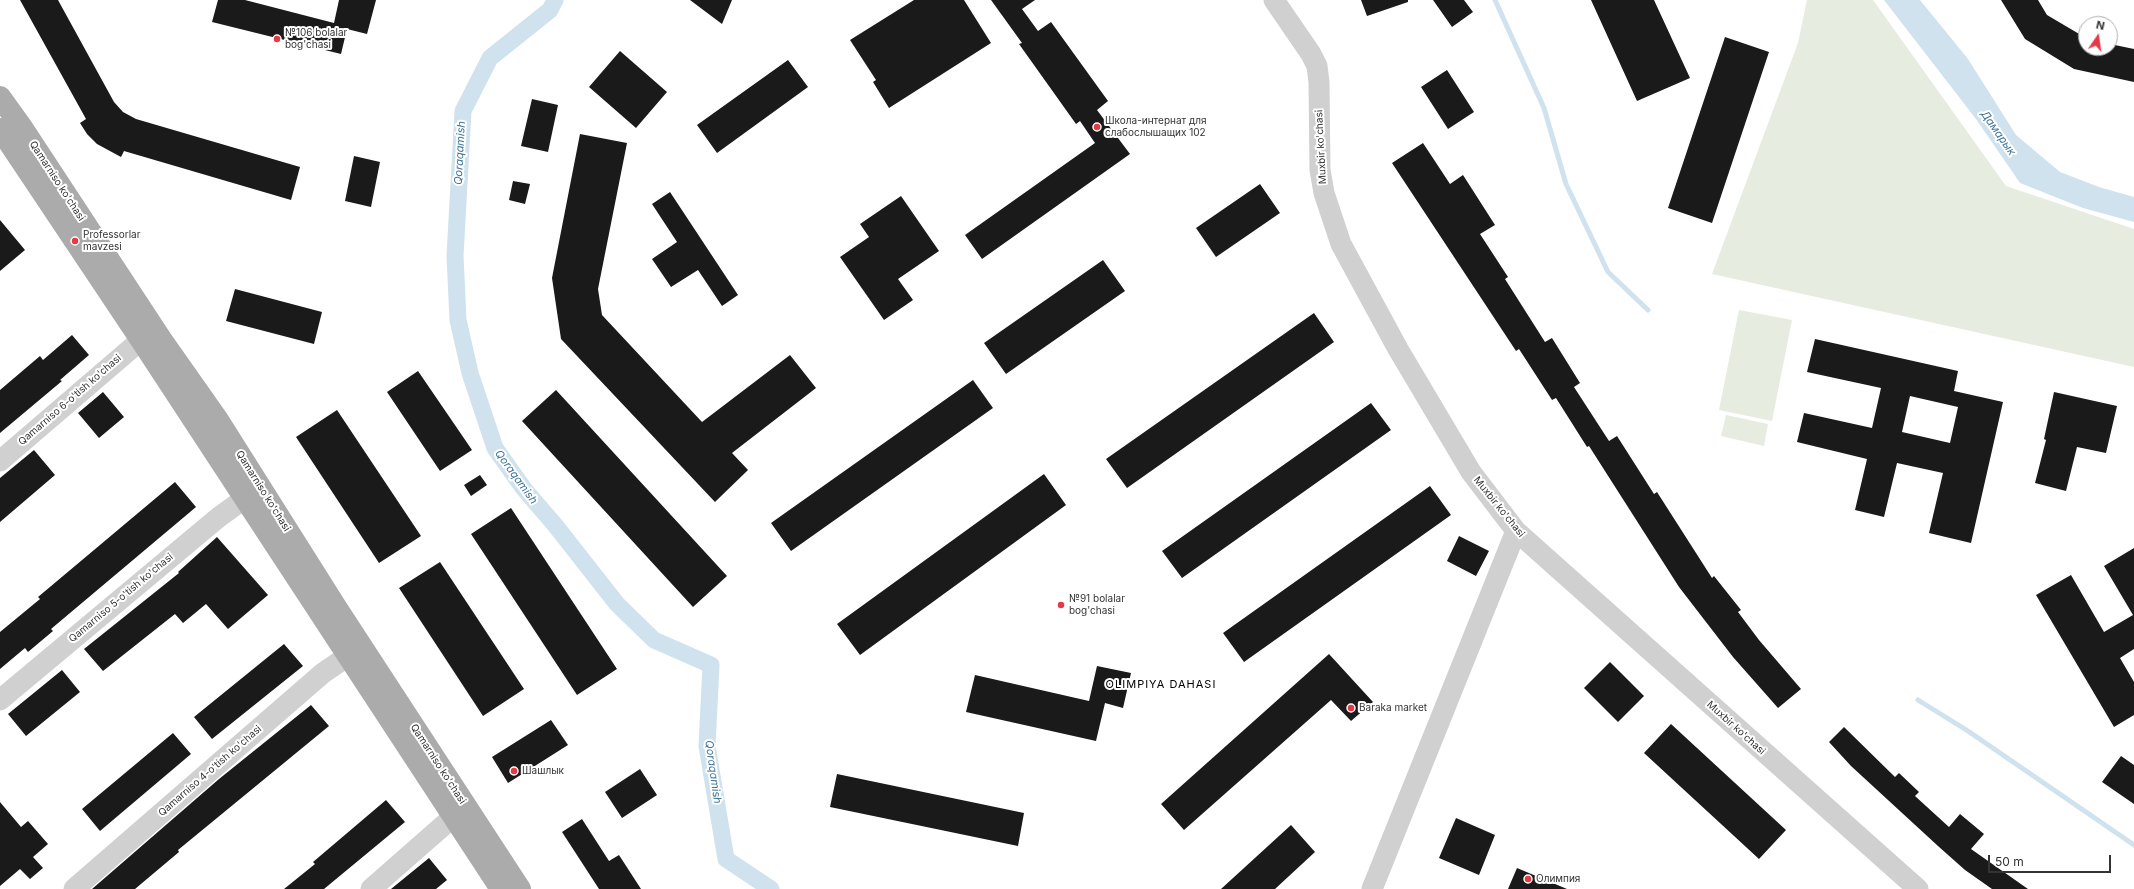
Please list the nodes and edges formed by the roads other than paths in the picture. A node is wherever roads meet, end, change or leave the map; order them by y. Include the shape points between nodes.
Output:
1 (1274, 0) edge
2 (0, 97) edge
3 (0, 129) edge
4 (23, 129) junction
5 (7, 155) edge
6 (141, 340) junction
7 (0, 460) edge
8 (244, 499) junction
9 (1516, 531) junction
10 (348, 656) junction
11 (0, 700) edge
12 (453, 818) junction
13 (74, 889) edge
14 (371, 889) edge
15 (501, 889) edge
16 (520, 889) edge
17 (1372, 889) edge
18 (1918, 889) edge

1 - 9 street, Muxbir ko'chasi via 1317,66 1320,170 1324,193 1341,244 1398,349 1471,472
2 - 4 main road, Qamarniso ko'chasi
3 - 4 main road
3 - 5 main road, Qamarniso ko'chasi
4 - 5 main road
4 - 16 main road, Qamarniso ko'chasi via 161,339 218,420 336,607
5 - 6 main road, Qamarniso ko'chasi
6 - 7 street, Qamarniso 6-o'tish ko'chasi
6 - 8 main road, Qamarniso ko'chasi
8 - 10 main road, Qamarniso ko'chasi
8 - 11 street, Qamarniso 5-o'tish ko'chasi via 219,517
9 - 17 street
9 - 18 street, Muxbir ko'chasi
10 - 12 main road, Qamarniso ko'chasi
10 - 13 street, Qamarniso 4-o'tish ko'chasi via 323,673
12 - 14 street
12 - 15 main road, Qamarniso ko'chasi

